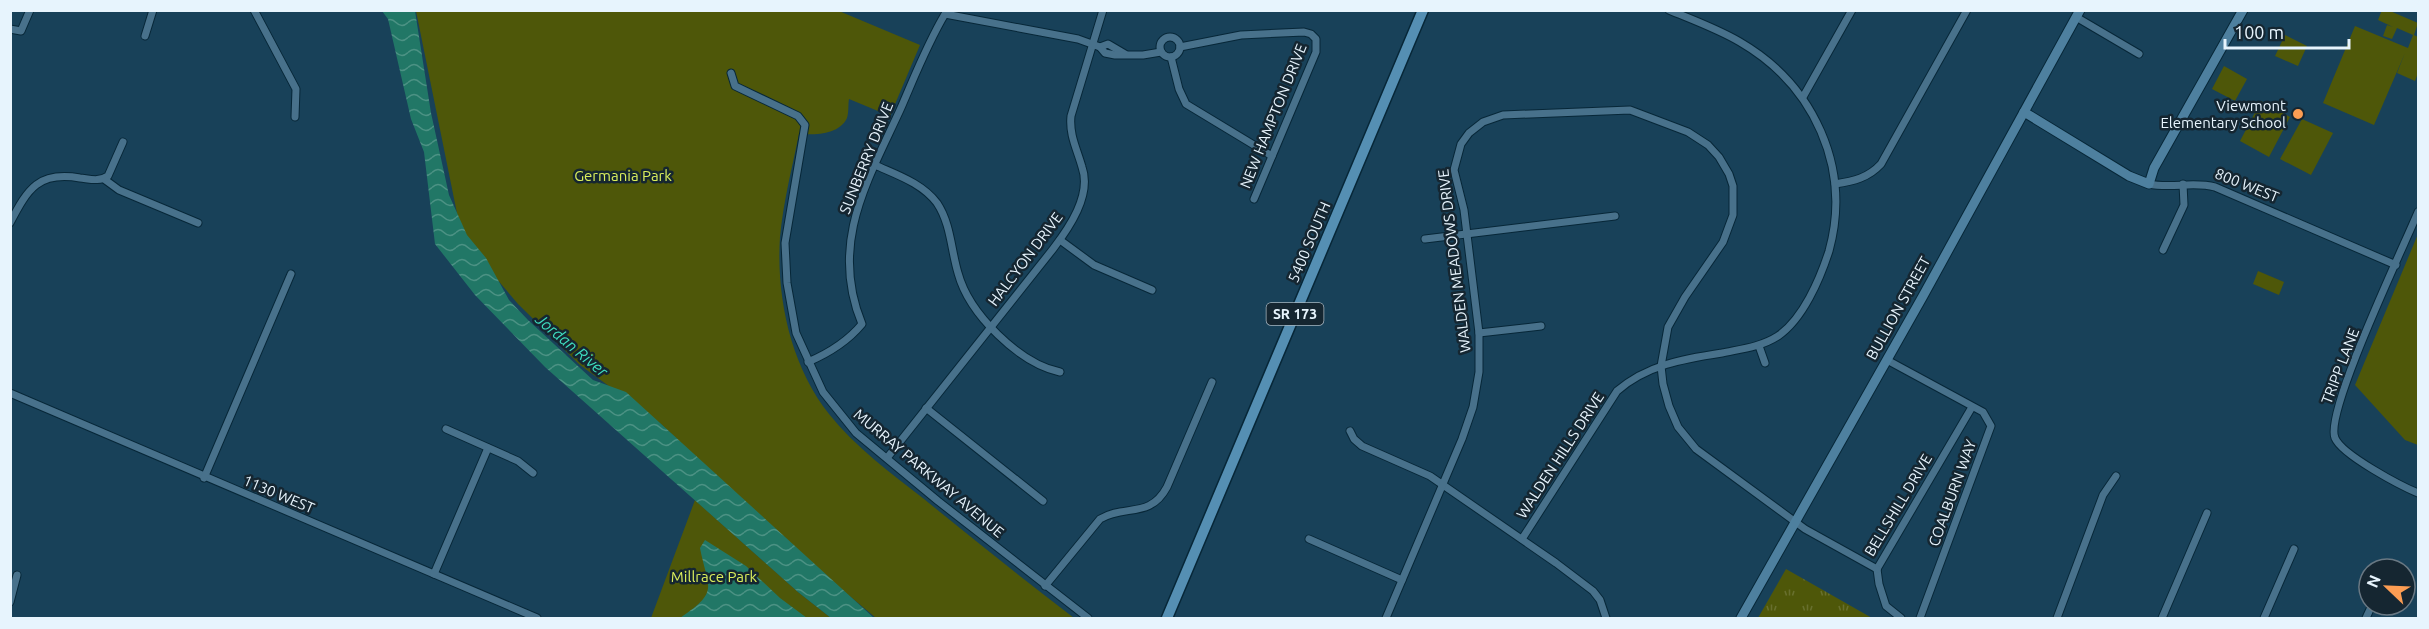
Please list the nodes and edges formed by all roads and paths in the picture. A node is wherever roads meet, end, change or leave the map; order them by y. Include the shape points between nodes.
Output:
1 (30, 10) edge
2 (153, 10) edge
3 (254, 10) edge
4 (1103, 10) edge
5 (1423, 10) edge
6 (1669, 10) edge
7 (1852, 10) edge
8 (1967, 10) edge
9 (2242, 10) edge
10 (945, 14) joint
11 (2078, 14) edge
12 (10, 29) edge
13 (145, 36) dead end
14 (1096, 46) junction
15 (1180, 47) junction
16 (1161, 52) junction
17 (2139, 54) dead end
18 (1171, 57) junction
19 (731, 73) dead end
20 (1803, 97) junction
21 (2024, 112) junction
22 (295, 117) dead end
23 (123, 142) dead end
24 (1272, 156) junction
25 (875, 165) junction
26 (104, 179) junction
27 (1835, 184) junction
28 (2149, 184) junction
29 (2183, 184) junction
30 (1254, 200) dead end
31 (2418, 212) edge
32 (1615, 216) dead end
33 (10, 223) edge
34 (198, 223) dead end
35 (1468, 234) junction
36 (1425, 239) dead end
37 (1060, 240) junction
38 (2163, 250) dead end
39 (2396, 265) junction
40 (291, 274) dead end
41 (1152, 290) dead end
42 (1541, 326) dead end
43 (992, 327) junction
44 (1479, 333) junction
45 (1759, 346) junction
46 (1887, 360) junction
47 (808, 362) junction
48 (1765, 363) dead end
49 (1661, 366) junction
50 (1060, 372) dead end
51 (1212, 382) dead end
52 (10, 393) edge
53 (1972, 407) junction
54 (926, 408) junction
55 (446, 429) dead end
56 (1350, 431) dead end
57 (488, 448) junction
58 (887, 458) junction
59 (533, 473) dead end
60 (2116, 476) dead end
61 (204, 478) junction
62 (1443, 484) junction
63 (2418, 493) edge
64 (1043, 501) dead end
65 (2207, 513) dead end
66 (1796, 521) junction
67 (1310, 539) dead end
68 (1522, 539) junction
69 (2294, 549) dead end
70 (1877, 569) junction
71 (434, 574) junction
72 (17, 575) dead end
73 (1402, 580) junction
74 (1045, 586) junction
75 (10, 602) edge
76 (537, 618) edge
77 (1088, 618) edge
78 (1167, 618) edge
79 (1386, 618) edge
80 (1606, 618) edge
81 (1741, 618) edge
82 (1902, 618) edge
83 (1920, 618) edge
84 (2057, 618) edge
85 (2163, 618) edge
86 (2264, 618) edge

1 - 12 street via 21,31
2 - 13 street
3 - 22 street via 296,89
4 - 14 street, HALCYON DRIVE
5 - 78 main road, 5400 SOUTH / SR 173
6 - 20 street, WALDEN HILLS DRIVE via 1754,50
7 - 20 street
8 - 27 street via 1881,164 1861,179
9 - 28 street via 2154,168
10 - 14 street, NEW HAMPTON DRIVE via 1078,39
10 - 25 street, SUNBERRY DRIVE
11 - 17 street
11 - 21 street, BULLION STREET
14 - 16 street, NEW HAMPTON DRIVE via 1114,55
14 - 37 street, HALCYON DRIVE via 1072,108 1070,124 1085,183 1075,214
15 - 16 street, NEW HAMPTON DRIVE via 1176,40 1166,38 1161,43
15 - 18 street
15 - 24 street, NEW HAMPTON DRIVE via 1241,35 1304,32 1314,36 1316,52
16 - 18 street
18 - 24 street via 1186,104
19 - 47 street, MURRAY PARKWAY AVENUE via 735,86 798,116 805,125 785,243 790,309
20 - 27 street, WALDEN HILLS DRIVE via 1828,145
21 - 28 street, 800 WEST via 2129,176
21 - 46 street, BULLION STREET
23 - 26 street via 113,169
24 - 30 street, NEW HAMPTON DRIVE
25 - 43 street via 919,187 935,201 947,222 964,291
25 - 47 street, SUNBERRY DRIVE via 859,202 850,245 850,280 862,324 835,348
26 - 33 street via 49,177 28,191
26 - 34 street via 119,190
27 - 45 street, WALDEN HILLS DRIVE via 1834,222 1821,273 1792,323
28 - 29 street, 800 WEST
29 - 38 street via 2184,205
29 - 39 street, 800 WEST via 2215,187
31 - 39 street, TRIPP LANE
32 - 35 street
35 - 36 street
35 - 44 street, WALDEN MEADOWS DRIVE
35 - 49 street, WALDEN MEADOWS DRIVE via 1455,177 1456,156 1469,133 1492,118 1630,110 1699,138 1719,157 1729,174 1734,193 1733,215 1723,242 1668,327
37 - 41 street via 1094,265
37 - 43 street, HALCYON DRIVE
39 - 63 street, TRIPP LANE via 2352,369 2333,429 2338,444 2368,466
40 - 61 street
42 - 44 street
43 - 50 street via 1040,367
43 - 54 street, HALCYON DRIVE
44 - 62 street, WALDEN MEADOWS DRIVE via 1479,372 1473,407
45 - 48 street
45 - 49 street, WALDEN HILLS DRIVE
46 - 53 street, COALBURN WAY
46 - 66 street, BULLION STREET
47 - 58 street, MURRAY PARKWAY AVENUE via 844,420
49 - 66 street, WALDEN MEADOWS DRIVE via 1669,406 1686,438
49 - 68 street, WALDEN HILLS DRIVE via 1639,374 1617,391
51 - 74 street via 1160,498 1146,508 1108,514 1100,519
52 - 61 street, 1130 WEST
53 - 70 street, BELLSHILL DRIVE
53 - 83 street, COALBURN WAY via 1983,412 1991,426
54 - 58 street, HALCYON DRIVE
54 - 64 street
55 - 57 street
56 - 62 street via 1362,446
57 - 59 street via 518,461
57 - 71 street
58 - 74 street, MURRAY PARKWAY AVENUE
60 - 84 street via 2103,495
61 - 71 street, 1130 WEST
62 - 68 street
62 - 73 street, WALDEN MEADOWS DRIVE
65 - 85 street
66 - 70 street, BELLSHILL DRIVE
66 - 81 street, BULLION STREET
67 - 73 street
68 - 80 street via 1593,591
69 - 86 street
70 - 82 street via 1886,606
71 - 76 street, 1130 WEST
72 - 75 street
73 - 79 street, WALDEN MEADOWS DRIVE
74 - 77 street, MURRAY PARKWAY AVENUE

